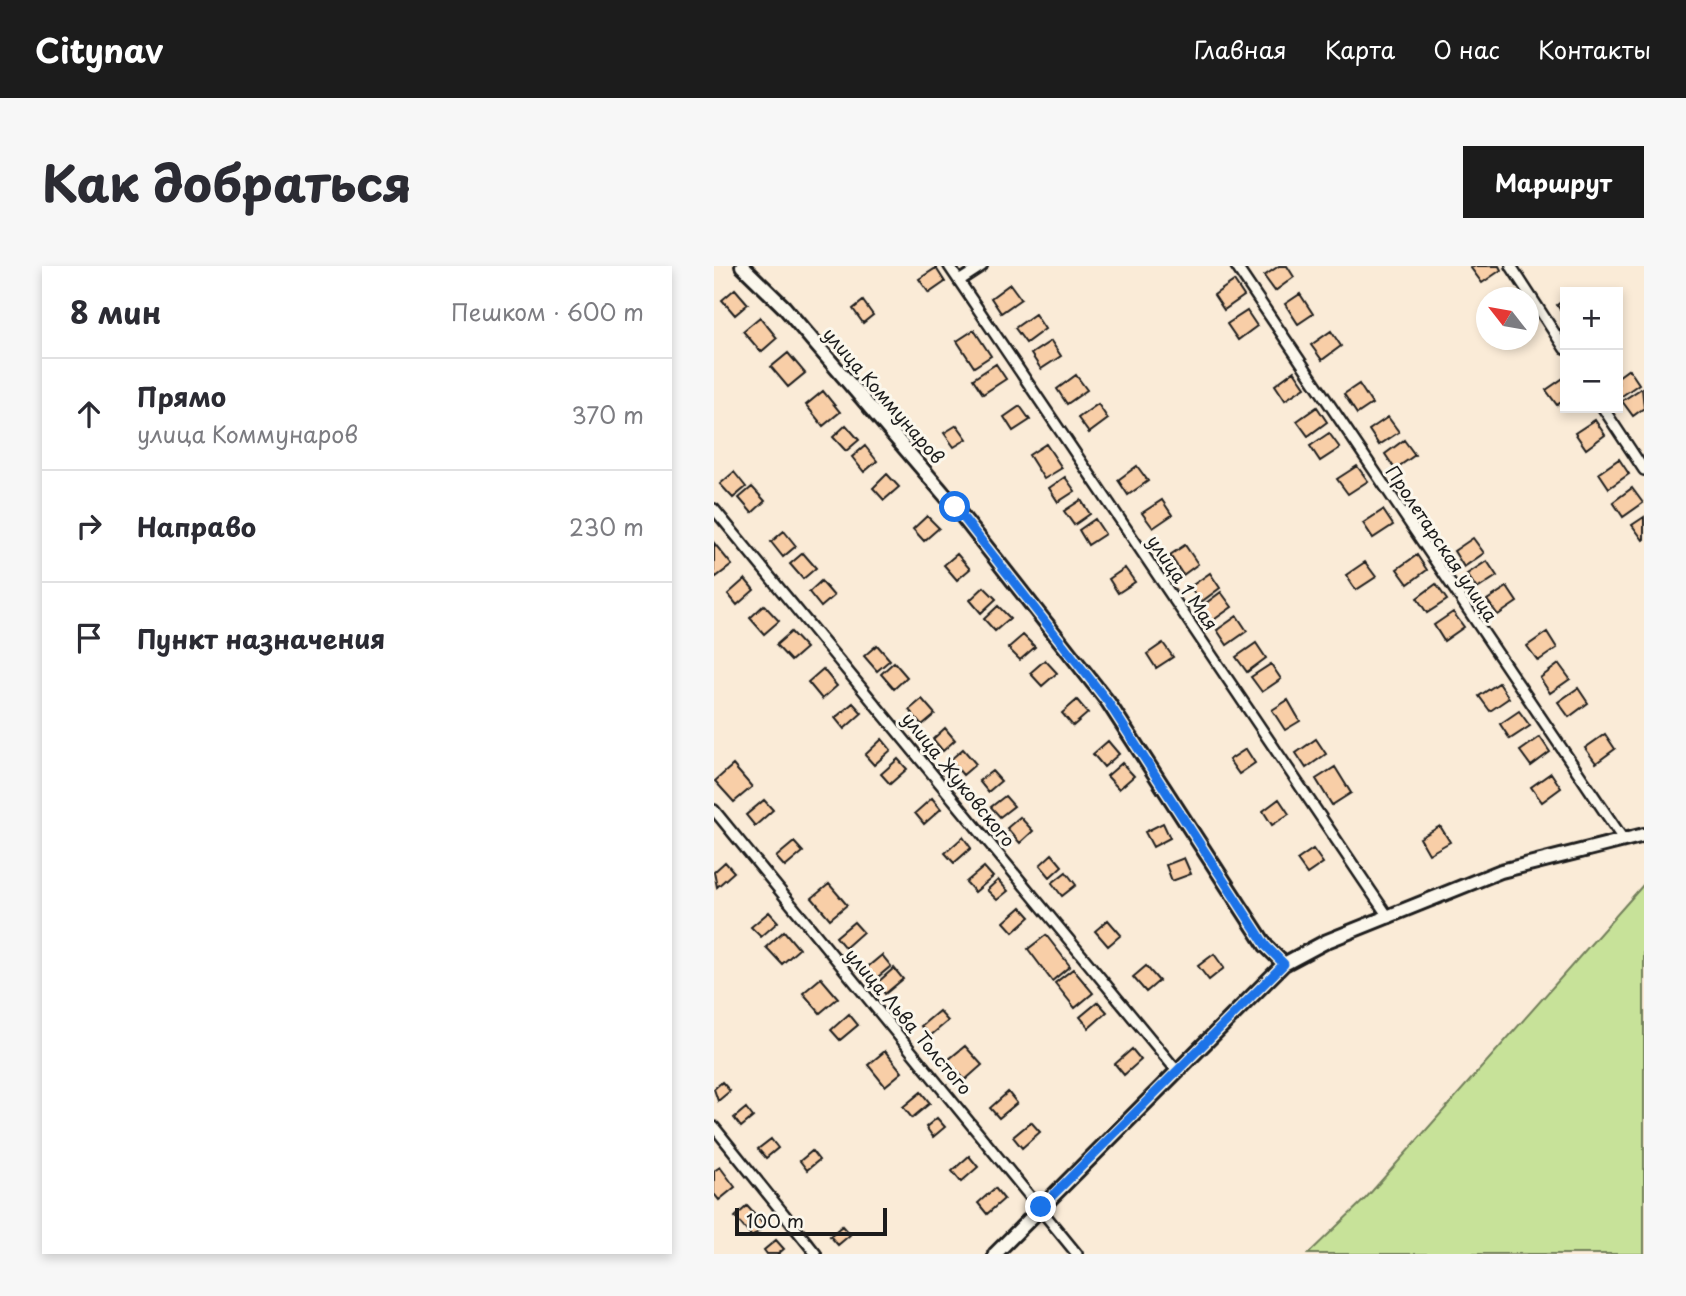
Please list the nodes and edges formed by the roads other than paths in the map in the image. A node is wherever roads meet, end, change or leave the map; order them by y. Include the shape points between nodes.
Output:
1 (742, 266) edge
2 (949, 266) edge
3 (982, 266) edge
4 (1236, 266) edge
5 (1511, 266) edge
6 (959, 281) junction
7 (1560, 341) edge
8 (1606, 413) edge
9 (1644, 470) edge
10 (714, 509) edge
11 (714, 810) edge
12 (1644, 835) edge
13 (1623, 839) junction
14 (1389, 918) junction
15 (1284, 964) junction
16 (1177, 1071) junction
17 (714, 1128) edge
18 (1041, 1207) junction
19 (816, 1254) edge
20 (995, 1254) edge
21 (1077, 1254) edge

1 - 15 main road, улица Коммунаров via 784,307 955,507 1100,691 1266,946
2 - 6 street, улица 1 Мая
3 - 6 street
4 - 13 street, Пролетарская улица
5 - 7 street
6 - 14 street, улица 1 Мая
8 - 9 street
10 - 16 street, улица Жуковского
11 - 18 street, улица Льва Толстого
12 - 13 main road
13 - 14 main road via 1501,871
14 - 15 main road
15 - 16 main road
16 - 18 main road
17 - 19 street
18 - 20 main road
18 - 21 street, улица Льва Толстого

